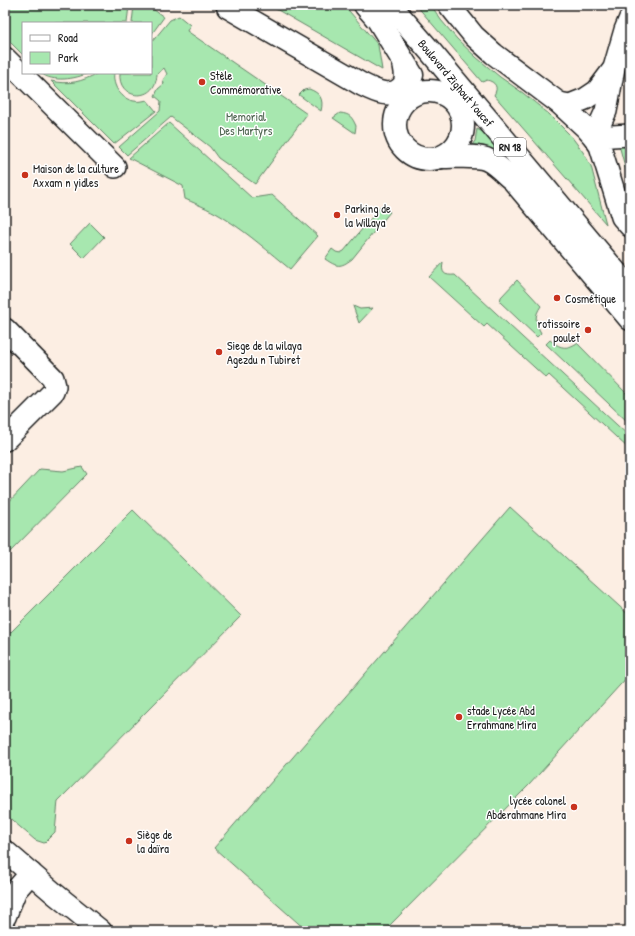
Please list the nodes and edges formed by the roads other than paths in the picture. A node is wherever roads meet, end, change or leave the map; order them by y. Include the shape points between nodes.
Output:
1 (365, 5) edge
2 (390, 5) edge
3 (448, 5) edge
4 (226, 6) edge
5 (630, 18) edge
6 (430, 51) junction
7 (5, 58) edge
8 (404, 63) junction
9 (614, 68) junction
10 (361, 84) junction
11 (450, 98) junction
12 (559, 103) junction
13 (490, 123) junction
14 (630, 135) edge
15 (594, 136) junction
16 (397, 138) junction
17 (444, 157) junction
18 (115, 167) dead end
19 (630, 226) edge
20 (630, 289) edge
21 (630, 319) edge
22 (5, 329) edge
23 (5, 440) edge
24 (5, 850) edge
25 (31, 873) junction
26 (5, 917) edge
27 (101, 931) edge

1 - 8 main road via 378,20
2 - 6 main road, Boulevard Zighout Youcef / RN 18
3 - 12 street via 474,36 494,54
4 - 10 main road
5 - 9 street
6 - 11 main road via 448,80
6 - 13 main road, Boulevard Zighout Youcef / RN 18
7 - 18 street
8 - 10 main road via 405,84 393,94
8 - 11 main road via 411,74
9 - 12 street via 597,91 584,100 570,105
9 - 15 street via 606,111
10 - 16 main road via 382,109
11 - 13 main road
11 - 16 main road via 431,91 419,92 409,97 396,115
11 - 17 main road via 461,112 464,122 463,133 453,151
12 - 15 street
13 - 20 main road, Boulevard Zighout Youcef / RN 18
14 - 15 street
15 - 19 street via 600,146 622,217
16 - 17 main road via 401,146 416,158 435,160
17 - 21 main road, RN 18 via 474,157 488,160 500,168 513,180
22 - 23 street via 53,378 55,386
24 - 25 street
25 - 26 street via 16,890
25 - 27 street

